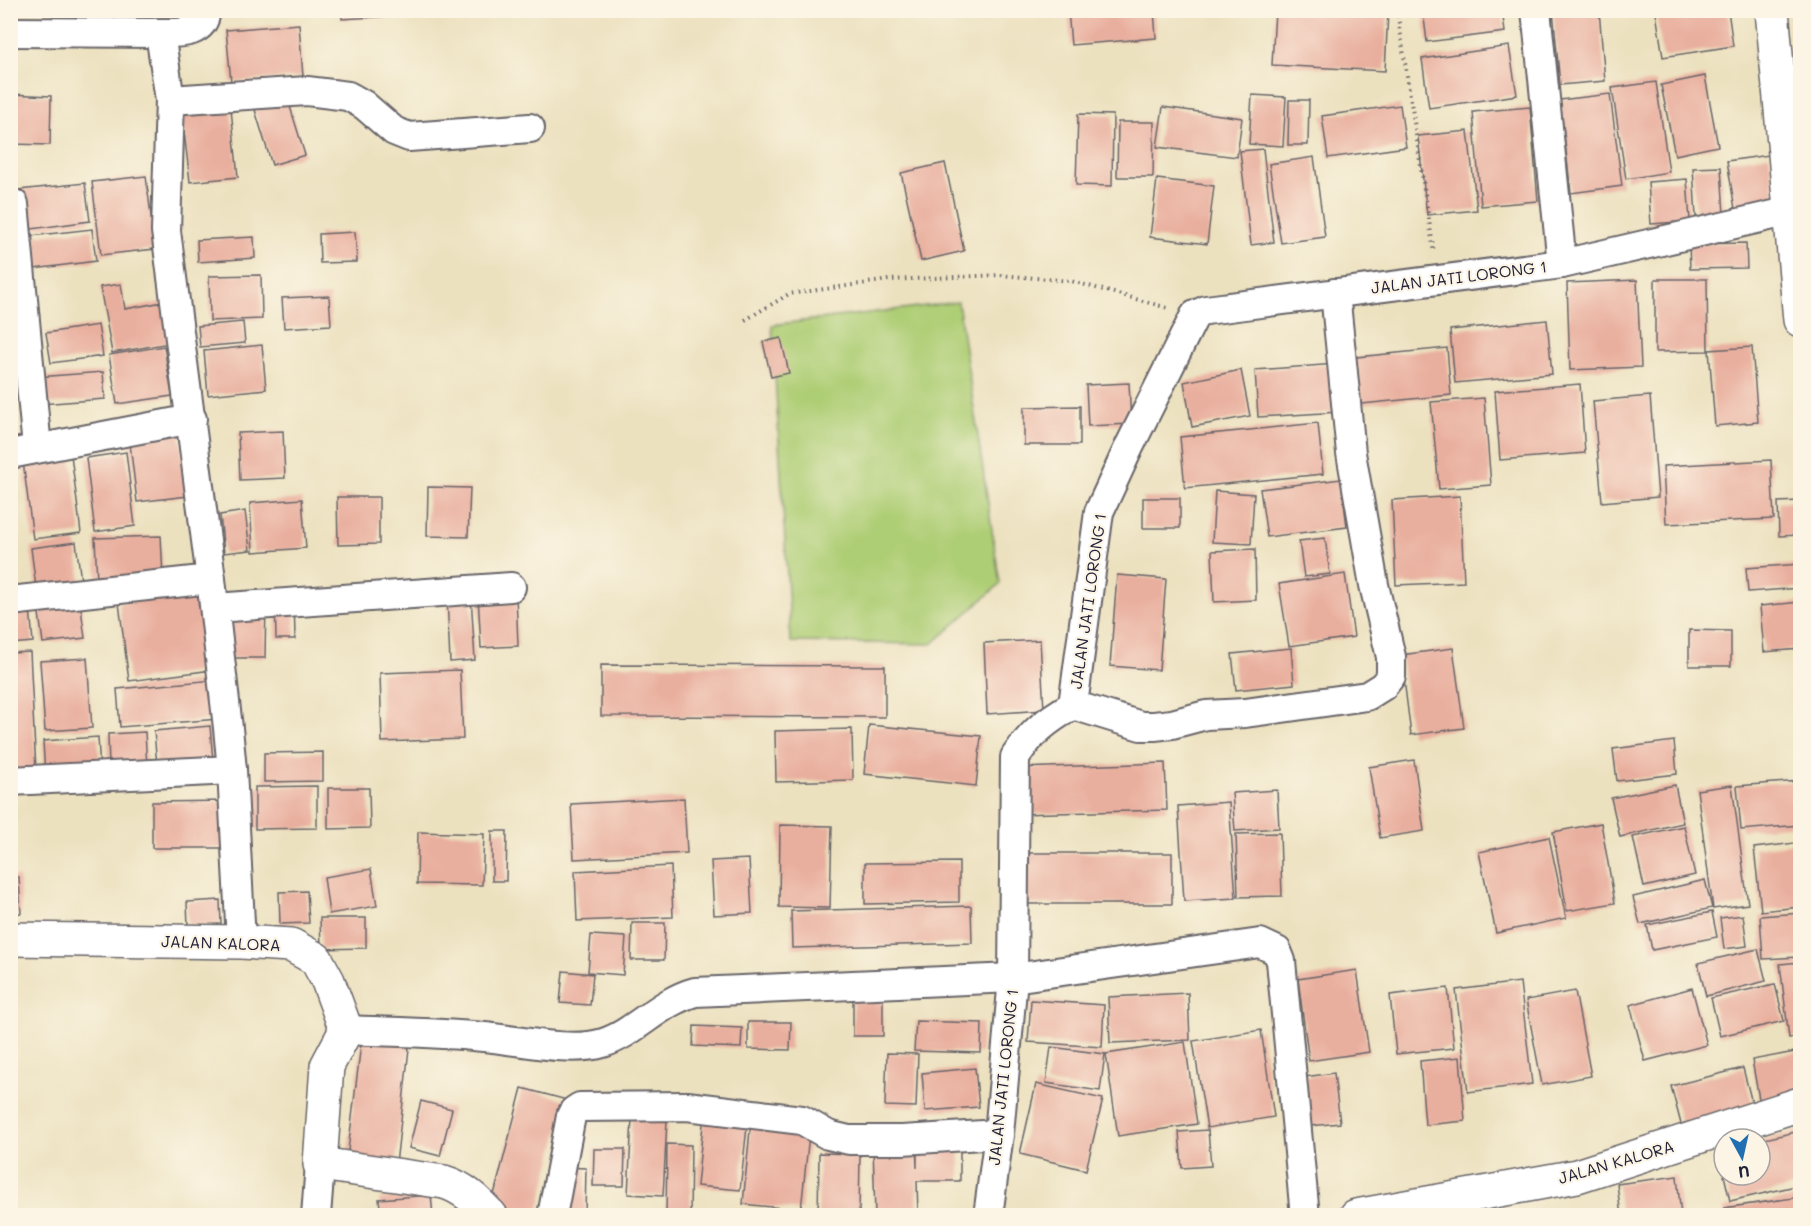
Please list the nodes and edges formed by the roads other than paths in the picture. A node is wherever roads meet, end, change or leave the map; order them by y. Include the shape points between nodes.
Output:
1 (206, 10) edge
2 (1536, 10) edge
3 (1773, 10) edge
4 (10, 32) edge
5 (160, 33) junction
6 (170, 100) junction
7 (530, 128) dead end
8 (14, 204) dead end
9 (1791, 211) junction
10 (1562, 264) junction
11 (1335, 293) junction
12 (1800, 320) edge
13 (192, 419) junction
14 (24, 451) edge
15 (212, 579) junction
16 (511, 587) dead end
17 (10, 601) edge
18 (215, 608) junction
19 (1072, 705) junction
20 (232, 770) junction
21 (10, 781) edge
22 (10, 939) edge
23 (241, 942) junction
24 (1013, 978) junction
25 (346, 1030) junction
26 (1800, 1104) edge
27 (999, 1134) junction
28 (320, 1164) junction
29 (316, 1215) edge
30 (491, 1215) edge
31 (552, 1215) edge
32 (988, 1215) edge
33 (1305, 1215) edge
34 (1356, 1215) edge

1 - 5 street via 201,25 189,33
2 - 10 street, JALAN JATI LORONG 1
3 - 9 street
4 - 5 street
5 - 6 street
6 - 7 street via 307,91 348,96 394,131 409,136
6 - 13 street via 166,231
8 - 14 street
9 - 10 street, JALAN JATI LORONG 1
9 - 12 street
10 - 11 street, JALAN JATI LORONG 1
11 - 19 street, JALAN JATI LORONG 1 via 1206,310 1195,315 1099,512
11 - 19 street via 1351,453 1391,657 1391,676 1367,696 1206,715 1154,726 1141,726
13 - 14 street
13 - 15 street
15 - 17 street
15 - 18 street
16 - 18 street
18 - 20 street
19 - 24 street, JALAN JATI LORONG 1 via 1047,720 1015,757
20 - 21 street
20 - 23 street
22 - 23 street, JALAN KALORA
23 - 25 street, JALAN KALORA via 291,945 316,959
24 - 25 street via 694,992 678,997 603,1043 579,1047 482,1036
24 - 27 street, JALAN JATI LORONG 1
24 - 33 street via 1249,944 1265,944 1277,951
25 - 28 street via 327,1066
26 - 34 street, JALAN KALORA via 1577,1176
27 - 31 street via 849,1140 828,1135 802,1120 698,1107 580,1107 572,1116
27 - 32 street, JALAN JATI LORONG 1
28 - 29 street
28 - 30 street via 458,1186

